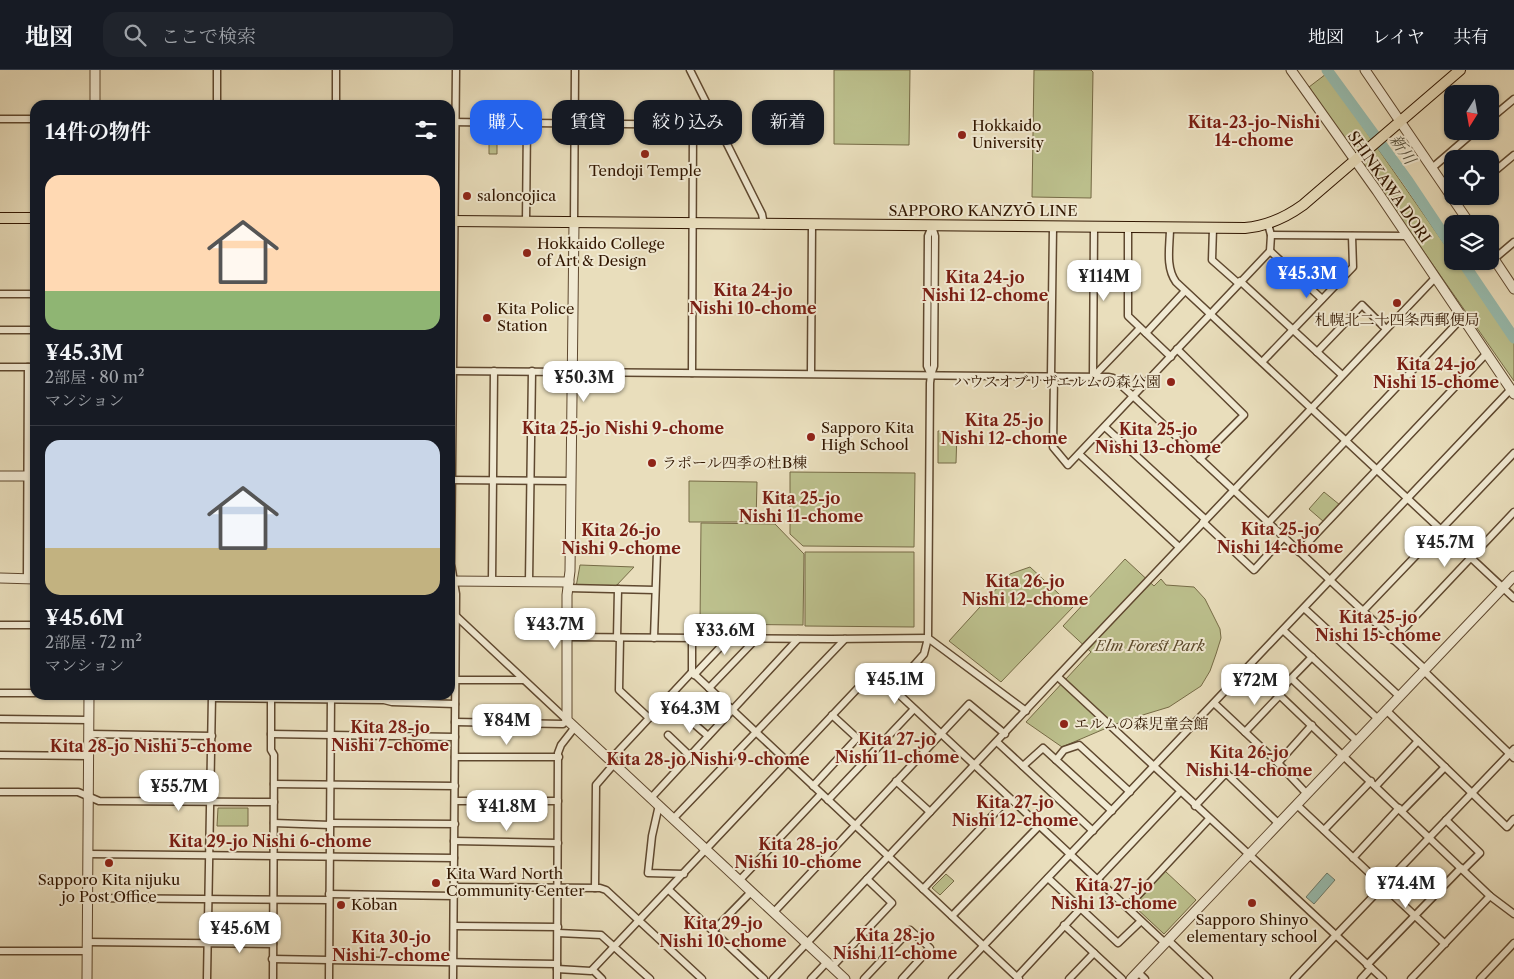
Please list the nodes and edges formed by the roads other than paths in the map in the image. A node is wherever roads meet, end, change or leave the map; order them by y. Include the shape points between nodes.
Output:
1 (95, 70) edge
2 (217, 70) edge
3 (336, 70) edge
4 (456, 70) edge
5 (575, 70) edge
6 (690, 70) edge
7 (1291, 70) edge
8 (1365, 70) edge
9 (1460, 70) edge
10 (1514, 99) edge
11 (95, 100) edge
12 (217, 100) edge
13 (336, 100) edge
14 (454, 100) edge
15 (574, 100) edge
16 (705, 100) edge
17 (1499, 112) edge
18 (0, 119) edge
19 (30, 119) edge
20 (455, 122) edge
21 (470, 122) edge
22 (1400, 122) junction
23 (1465, 140) edge
24 (527, 145) edge
25 (574, 145) edge
26 (694, 145) edge
27 (727, 145) edge
28 (1514, 155) edge
29 (1355, 161) junction
30 (1432, 168) junction
31 (1499, 168) edge
32 (1444, 185) edge
33 (0, 218) edge
34 (30, 218) edge
35 (455, 222) edge
36 (526, 222) junction
37 (574, 223) junction
38 (693, 224) junction
39 (764, 224) junction
40 (1268, 224) junction
41 (812, 225) junction
42 (932, 226) junction
43 (1053, 227) junction
44 (1094, 227) junction
45 (1128, 228) junction
46 (1170, 228) junction
47 (1213, 228) junction
48 (1271, 235) junction
49 (1352, 236) junction
50 (1407, 236) junction
51 (1514, 242) edge
52 (1270, 251) junction
53 (1499, 252) edge
54 (1499, 266) edge
55 (1435, 278) junction
56 (1239, 282) junction
57 (1514, 289) edge
58 (1185, 290) junction
59 (0, 294) edge
60 (30, 294) edge
61 (1322, 299) junction
62 (1211, 314) junction
63 (1462, 318) junction
64 (1140, 328) junction
65 (1386, 329) junction
66 (0, 330) edge
67 (30, 330) edge
68 (1292, 330) junction
69 (1146, 333) junction
70 (1177, 350) junction
71 (1317, 352) junction
72 (1486, 354) junction
73 (1171, 356) junction
74 (1262, 362) junction
75 (0, 367) edge
76 (30, 367) edge
77 (455, 370) edge
78 (494, 371) junction
79 (532, 371) junction
80 (572, 372) junction
81 (692, 373) junction
82 (811, 373) junction
83 (931, 375) junction
84 (1342, 375) junction
85 (1053, 376) junction
86 (1093, 377) junction
87 (1512, 392) edge
88 (1133, 396) junction
89 (1311, 408) junction
90 (1105, 427) junction
91 (1346, 441) junction
92 (1514, 453) edge
93 (1079, 454) junction
94 (1200, 459) junction
95 (1377, 470) junction
96 (0, 476) edge
97 (30, 476) edge
98 (455, 480) edge
99 (493, 480) junction
100 (530, 480) junction
101 (571, 481) junction
102 (1233, 490) junction
103 (1408, 499) junction
104 (1514, 512) edge
105 (1204, 521) junction
106 (1268, 523) junction
107 (1440, 529) junction
108 (1284, 537) junction
109 (1179, 547) junction
110 (657, 552) dead end
111 (1300, 552) junction
112 (1470, 557) junction
113 (1514, 576) edge
114 (0, 578) edge
115 (30, 579) edge
116 (455, 581) edge
117 (492, 581) junction
118 (1330, 581) junction
119 (528, 582) junction
120 (569, 585) junction
121 (1503, 588) junction
122 (618, 589) junction
123 (655, 590) junction
124 (455, 591) edge
125 (1514, 598) edge
126 (1304, 608) junction
127 (1362, 612) junction
128 (456, 616) junction
129 (455, 620) edge
130 (0, 625) edge
131 (30, 625) edge
132 (1283, 630) junction
133 (567, 637) junction
134 (618, 638) junction
135 (654, 638) junction
136 (692, 638) junction
137 (928, 638) junction
138 (728, 639) junction
139 (756, 639) junction
140 (798, 639) junction
141 (845, 639) junction
142 (1393, 640) junction
143 (1312, 657) junction
144 (1249, 666) junction
145 (1424, 670) junction
146 (693, 673) junction
147 (455, 677) edge
148 (1058, 677) junction
149 (1292, 678) junction
150 (456, 680) junction
151 (524, 680) junction
152 (709, 688) junction
153 (893, 689) junction
154 (0, 693) edge
155 (30, 693) edge
156 (1279, 694) junction
157 (1400, 696) junction
158 (89, 700) edge
159 (212, 700) edge
160 (271, 700) edge
161 (331, 700) edge
162 (385, 700) edge
163 (1214, 703) junction
164 (456, 704) junction
165 (914, 709) junction
166 (732, 710) junction
167 (1386, 710) junction
168 (1026, 711) junction
169 (832, 715) junction
170 (685, 716) dead end
171 (649, 718) junction
172 (0, 719) edge
173 (1378, 719) junction
174 (89, 720) junction
175 (567, 720) junction
176 (455, 722) junction
177 (1312, 725) junction
178 (575, 727) junction
179 (756, 732) junction
180 (1245, 732) junction
181 (89, 734) junction
182 (271, 734) junction
183 (941, 734) junction
184 (1004, 734) junction
185 (330, 735) junction
186 (668, 735) dead end
187 (212, 736) junction
188 (708, 736) junction
189 (455, 737) junction
190 (1357, 741) junction
191 (1418, 741) junction
192 (997, 742) junction
193 (1512, 753) edge
194 (0, 755) edge
195 (1344, 755) junction
196 (89, 756) junction
197 (690, 756) junction
198 (455, 757) junction
199 (558, 758) junction
200 (1056, 760) junction
201 (612, 762) junction
202 (788, 762) junction
203 (1278, 763) junction
204 (975, 765) junction
205 (1023, 766) junction
206 (1153, 767) junction
207 (1445, 767) junction
208 (896, 781) junction
209 (1370, 781) junction
210 (274, 784) junction
211 (330, 785) junction
212 (455, 786) junction
213 (813, 786) junction
214 (1376, 786) junction
215 (0, 792) edge
216 (1130, 792) junction
217 (1180, 792) junction
218 (1473, 792) junction
219 (821, 794) junction
220 (1307, 794) junction
221 (89, 796) junction
222 (651, 798) junction
223 (1009, 798) junction
224 (828, 800) junction
225 (455, 801) junction
226 (558, 801) junction
227 (210, 802) junction
228 (274, 802) junction
229 (659, 805) junction
230 (1297, 805) junction
231 (1195, 806) junction
232 (1401, 810) junction
233 (1112, 811) junction
234 (930, 812) junction
235 (673, 819) junction
236 (1209, 819) junction
237 (1514, 819) edge
238 (1446, 820) junction
239 (274, 823) junction
240 (330, 824) junction
241 (455, 824) junction
242 (1279, 824) junction
243 (855, 825) junction
244 (1039, 826) junction
245 (1324, 830) junction
246 (1093, 831) junction
247 (1430, 838) junction
248 (454, 841) junction
249 (558, 843) junction
250 (706, 850) junction
251 (88, 854) junction
252 (1070, 854) junction
253 (209, 856) junction
254 (888, 856) junction
255 (1249, 856) junction
256 (274, 857) junction
257 (330, 858) junction
258 (454, 858) junction
259 (1353, 858) junction
260 (1462, 869) junction
261 (684, 874) junction
262 (1048, 878) junction
263 (867, 879) junction
264 (1097, 880) junction
265 (740, 881) junction
266 (1384, 886) junction
267 (454, 887) junction
268 (558, 888) junction
269 (595, 888) junction
270 (923, 889) junction
271 (669, 890) junction
272 (751, 892) junction
273 (454, 896) junction
274 (1490, 896) junction
275 (329, 897) junction
276 (88, 898) junction
277 (208, 900) junction
278 (273, 900) junction
279 (1081, 908) junction
280 (1127, 908) junction
281 (774, 912) junction
282 (1514, 914) edge
283 (1414, 915) junction
284 (952, 916) junction
285 (640, 921) junction
286 (1141, 921) junction
287 (454, 926) junction
288 (1064, 926) junction
289 (558, 930) junction
290 (713, 931) junction
291 (1336, 936) junction
292 (1167, 942) junction
293 (208, 943) junction
294 (806, 943) junction
295 (1514, 943) edge
296 (273, 944) junction
297 (1445, 944) junction
298 (87, 946) junction
299 (984, 946) junction
300 (615, 947) junction
301 (0, 951) edge
302 (1094, 953) junction
303 (272, 959) junction
304 (329, 960) junction
305 (454, 962) junction
306 (829, 965) junction
307 (557, 966) junction
308 (1369, 967) junction
309 (593, 970) junction
310 (1138, 977) edge
311 (1018, 978) edge
312 (87, 979) edge
313 (207, 979) edge
314 (273, 979) edge
315 (329, 979) edge
316 (453, 979) edge
317 (557, 979) edge
318 (602, 979) edge
319 (650, 979) edge
320 (702, 979) edge
321 (764, 979) edge
322 (773, 979) edge
323 (811, 979) edge
324 (845, 979) edge
325 (864, 979) edge
326 (902, 979) edge
327 (952, 979) edge
328 (1069, 979) edge
329 (1122, 979) edge
330 (1209, 979) edge
331 (1294, 979) edge
332 (1361, 979) edge
333 (1382, 979) edge
334 (1411, 979) edge
335 (1480, 979) edge

1 - 11 street
2 - 12 street
3 - 13 street
4 - 14 street
5 - 15 street
6 - 16 street
7 - 29 street, SHINKAWA DORI
8 - 22 street
9 - 22 main road, SAPPORO KANZYŌ LINE
10 - 17 street
18 - 19 street
20 - 21 street
22 - 29 main road, SAPPORO KANZYŌ LINE
22 - 30 street
23 - 30 street
24 - 36 street
25 - 37 street
26 - 38 street
27 - 39 street
28 - 31 street
29 - 40 main road, SAPPORO KANZYŌ LINE via 1297,209
29 - 50 street, SHINKAWA DORI
30 - 32 street
33 - 34 main road
35 - 36 main road, SAPPORO KANZYŌ LINE
36 - 37 main road, SAPPORO KANZYŌ LINE
37 - 38 main road, SAPPORO KANZYŌ LINE
37 - 80 street
38 - 39 main road, SAPPORO KANZYŌ LINE
38 - 81 street
39 - 41 main road, SAPPORO KANZYŌ LINE
40 - 47 main road, SAPPORO KANZYŌ LINE
40 - 48 street
41 - 42 main road, SAPPORO KANZYŌ LINE
41 - 82 street
42 - 43 main road, SAPPORO KANZYŌ LINE
42 - 83 street via 935,236 935,288 934,366
43 - 44 main road, SAPPORO KANZYŌ LINE
43 - 85 street
44 - 45 main road, SAPPORO KANZYŌ LINE
44 - 86 street
45 - 46 main road, SAPPORO KANZYŌ LINE
45 - 64 street via 1128,316
46 - 47 main road, SAPPORO KANZYŌ LINE
46 - 58 street via 1171,275
47 - 56 street via 1212,260
48 - 49 street
48 - 52 street
49 - 50 street
49 - 61 street via 1353,267
50 - 55 street, SHINKAWA DORI
51 - 53 street
52 - 56 street
52 - 61 street
54 - 57 street
55 - 63 street, SHINKAWA DORI
55 - 65 street
56 - 62 street
56 - 68 street
58 - 62 street
58 - 69 street
59 - 60 street
61 - 68 street
62 - 70 street
62 - 74 street
63 - 72 street, SHINKAWA DORI
63 - 91 street
64 - 69 street
64 - 86 street
65 - 71 street via 1362,305
65 - 84 street
66 - 67 street
68 - 71 street
68 - 74 street
69 - 73 street
70 - 73 street
70 - 94 street via 1244,415
71 - 84 street
72 - 87 street, SHINKAWA DORI
72 - 95 street
73 - 88 street
74 - 89 street
75 - 76 street
77 - 78 street
78 - 79 street
78 - 99 street
79 - 80 street
79 - 100 street
80 - 81 street
80 - 101 street
81 - 82 street
82 - 83 street
83 - 85 street
83 - 137 street
84 - 89 street
85 - 86 street
85 - 93 street via 1053,447 1068,465
86 - 88 street via 1113,378
87 - 103 street
88 - 90 street
88 - 94 street
89 - 91 street
89 - 102 street
90 - 93 street
90 - 105 street
91 - 95 street
91 - 106 street
92 - 107 street
93 - 109 street
94 - 102 street
95 - 103 street
95 - 111 street
96 - 97 street
98 - 99 street
99 - 100 street
99 - 117 street
100 - 101 street
100 - 119 street
101 - 120 street
102 - 105 street
102 - 106 street
103 - 107 street
103 - 118 street
104 - 112 street
105 - 108 street via 1254,570
105 - 109 street
106 - 108 street
107 - 112 street
107 - 127 street
108 - 111 street
109 - 148 street
110 - 123 street
111 - 118 street
112 - 121 street
112 - 142 street
113 - 121 street
114 - 115 street
116 - 117 street
117 - 119 street
118 - 126 street
118 - 127 street
119 - 120 street
120 - 122 street
120 - 133 street
121 - 125 street
121 - 145 street
122 - 123 street
122 - 134 street
123 - 135 street
124 - 128 street
126 - 132 street
126 - 157 street
127 - 142 street
128 - 129 street
128 - 151 street
130 - 131 street
132 - 143 street
132 - 144 street
133 - 134 street
133 - 175 street
134 - 135 street
134 - 171 street via 619,690
135 - 136 street
136 - 138 street
136 - 146 street
137 - 141 street
137 - 153 street via 924,654
137 - 168 street
138 - 139 street
138 - 146 street
139 - 140 street
139 - 152 street
140 - 141 street
140 - 166 street
141 - 179 street
142 - 145 street
143 - 149 street
143 - 173 street
144 - 156 street
144 - 163 street
145 - 157 street
145 - 193 street
146 - 152 street
146 - 171 street
147 - 150 street
148 - 168 street
148 - 206 street
149 - 156 street
149 - 190 street
150 - 151 street
150 - 164 street
151 - 175 street
152 - 166 street
153 - 165 street
153 - 169 street via 874,671
154 - 155 street
156 - 177 street
156 - 180 street
157 - 167 street
158 - 174 street
159 - 187 street
160 - 182 street
161 - 185 street
162 - 164 street
163 - 180 street
163 - 206 street
164 - 176 street
165 - 183 street
165 - 224 street
166 - 179 street
166 - 188 street
167 - 173 street
167 - 191 street
168 - 184 street
169 - 202 street
169 - 213 street via 857,738
170 - 188 street
171 - 201 street
172 - 174 street
173 - 190 street
174 - 181 street
175 - 176 street via 563,724
175 - 178 street
176 - 189 street
177 - 195 street
177 - 203 street
178 - 199 street via 561,745
178 - 201 street
179 - 202 street
179 - 235 street
180 - 203 street
181 - 187 street
181 - 196 street
182 - 185 street
182 - 210 street
183 - 184 street via 969,704
183 - 204 street
183 - 208 street
184 - 192 street
185 - 189 street
185 - 211 street
186 - 197 street
187 - 227 street
188 - 197 street
189 - 198 street
190 - 195 street
191 - 207 street
191 - 214 street
192 - 204 street
192 - 205 street
193 - 218 street
194 - 196 street
195 - 209 street
195 - 220 street
196 - 221 street
197 - 222 street
198 - 199 street
198 - 212 street
199 - 226 street
200 - 205 street via 1043,748
200 - 216 street via 1064,750 1078,745
200 - 233 street
201 - 222 street
201 - 269 street via 596,785
202 - 213 street
202 - 250 street
203 - 220 street
204 - 223 street
204 - 234 street
205 - 246 street
206 - 216 street
206 - 217 street
207 - 218 street
207 - 232 street
208 - 234 street
208 - 243 street
209 - 214 street
209 - 245 street
210 - 211 street
210 - 228 street
211 - 212 street
211 - 240 street
212 - 225 street
213 - 219 street
214 - 232 street
215 - 221 street via 78,792
216 - 233 street
217 - 231 street
217 - 264 street
218 - 237 street via 1507,827
218 - 238 street
219 - 224 street
219 - 265 street
220 - 230 street
221 - 227 street via 100,800
221 - 251 street
222 - 229 street
223 - 244 street
223 - 270 street
224 - 243 street
225 - 226 street
225 - 241 street
226 - 249 street
227 - 228 street
227 - 253 street
228 - 239 street
229 - 235 street
229 - 261 street via 648,873
230 - 242 street
230 - 245 street
231 - 236 street
231 - 242 street via 1226,773
232 - 247 street
232 - 259 street
233 - 246 street
234 - 254 street
235 - 250 street
236 - 255 street
236 - 280 street
238 - 247 street
238 - 260 street via 1480,854
239 - 240 street
239 - 256 street
240 - 241 street
240 - 257 street
241 - 248 street
242 - 255 street
243 - 254 street
243 - 281 street
244 - 252 street
244 - 284 street
245 - 259 street
246 - 252 street
247 - 260 street
247 - 266 street
248 - 249 street
248 - 258 street
249 - 268 street
250 - 261 street
250 - 265 street
251 - 253 street
251 - 276 street
252 - 262 street
252 - 264 street
253 - 256 street
253 - 277 street
254 - 263 street
254 - 270 street
255 - 291 street
255 - 292 street
256 - 257 street
256 - 278 street
257 - 258 street
257 - 275 street
258 - 267 street
259 - 266 street
260 - 274 street
260 - 283 street
261 - 271 street
262 - 279 street
262 - 299 street
263 - 294 street
263 - 306 street via 892,903
264 - 280 street
265 - 272 street
266 - 283 street
266 - 291 street
267 - 268 street
267 - 273 street
268 - 269 street
268 - 289 street
269 - 285 street via 606,890
270 - 284 street
271 - 285 street
271 - 290 street
272 - 281 street
272 - 290 street
273 - 275 street
273 - 287 street
274 - 282 street
274 - 297 street
275 - 278 street
275 - 304 street
276 - 277 street
276 - 298 street
277 - 278 street
277 - 293 street
278 - 296 street
279 - 286 street via 1118,943
279 - 288 street
280 - 286 street
281 - 294 street
283 - 297 street
283 - 308 street
284 - 299 street
285 - 300 street
285 - 320 street
286 - 292 street
287 - 289 street
287 - 305 street
288 - 302 street
288 - 311 street
289 - 300 street via 601,935
289 - 307 street
290 - 321 street
291 - 308 street
291 - 331 street
292 - 310 street
292 - 330 street
293 - 296 street
293 - 298 street
293 - 313 street
294 - 306 street
294 - 322 street
295 - 335 street
296 - 303 street
297 - 334 street
298 - 301 street
298 - 312 street
299 - 311 street
299 - 327 street
300 - 309 street
300 - 319 street
302 - 328 street
302 - 329 street
303 - 304 street
303 - 314 street
304 - 305 street
304 - 315 street
305 - 307 street
305 - 316 street
306 - 323 street
306 - 324 street
307 - 309 street
307 - 317 street
308 - 332 street
308 - 333 street
309 - 318 street
325 - 326 street via 910,930 930,948

